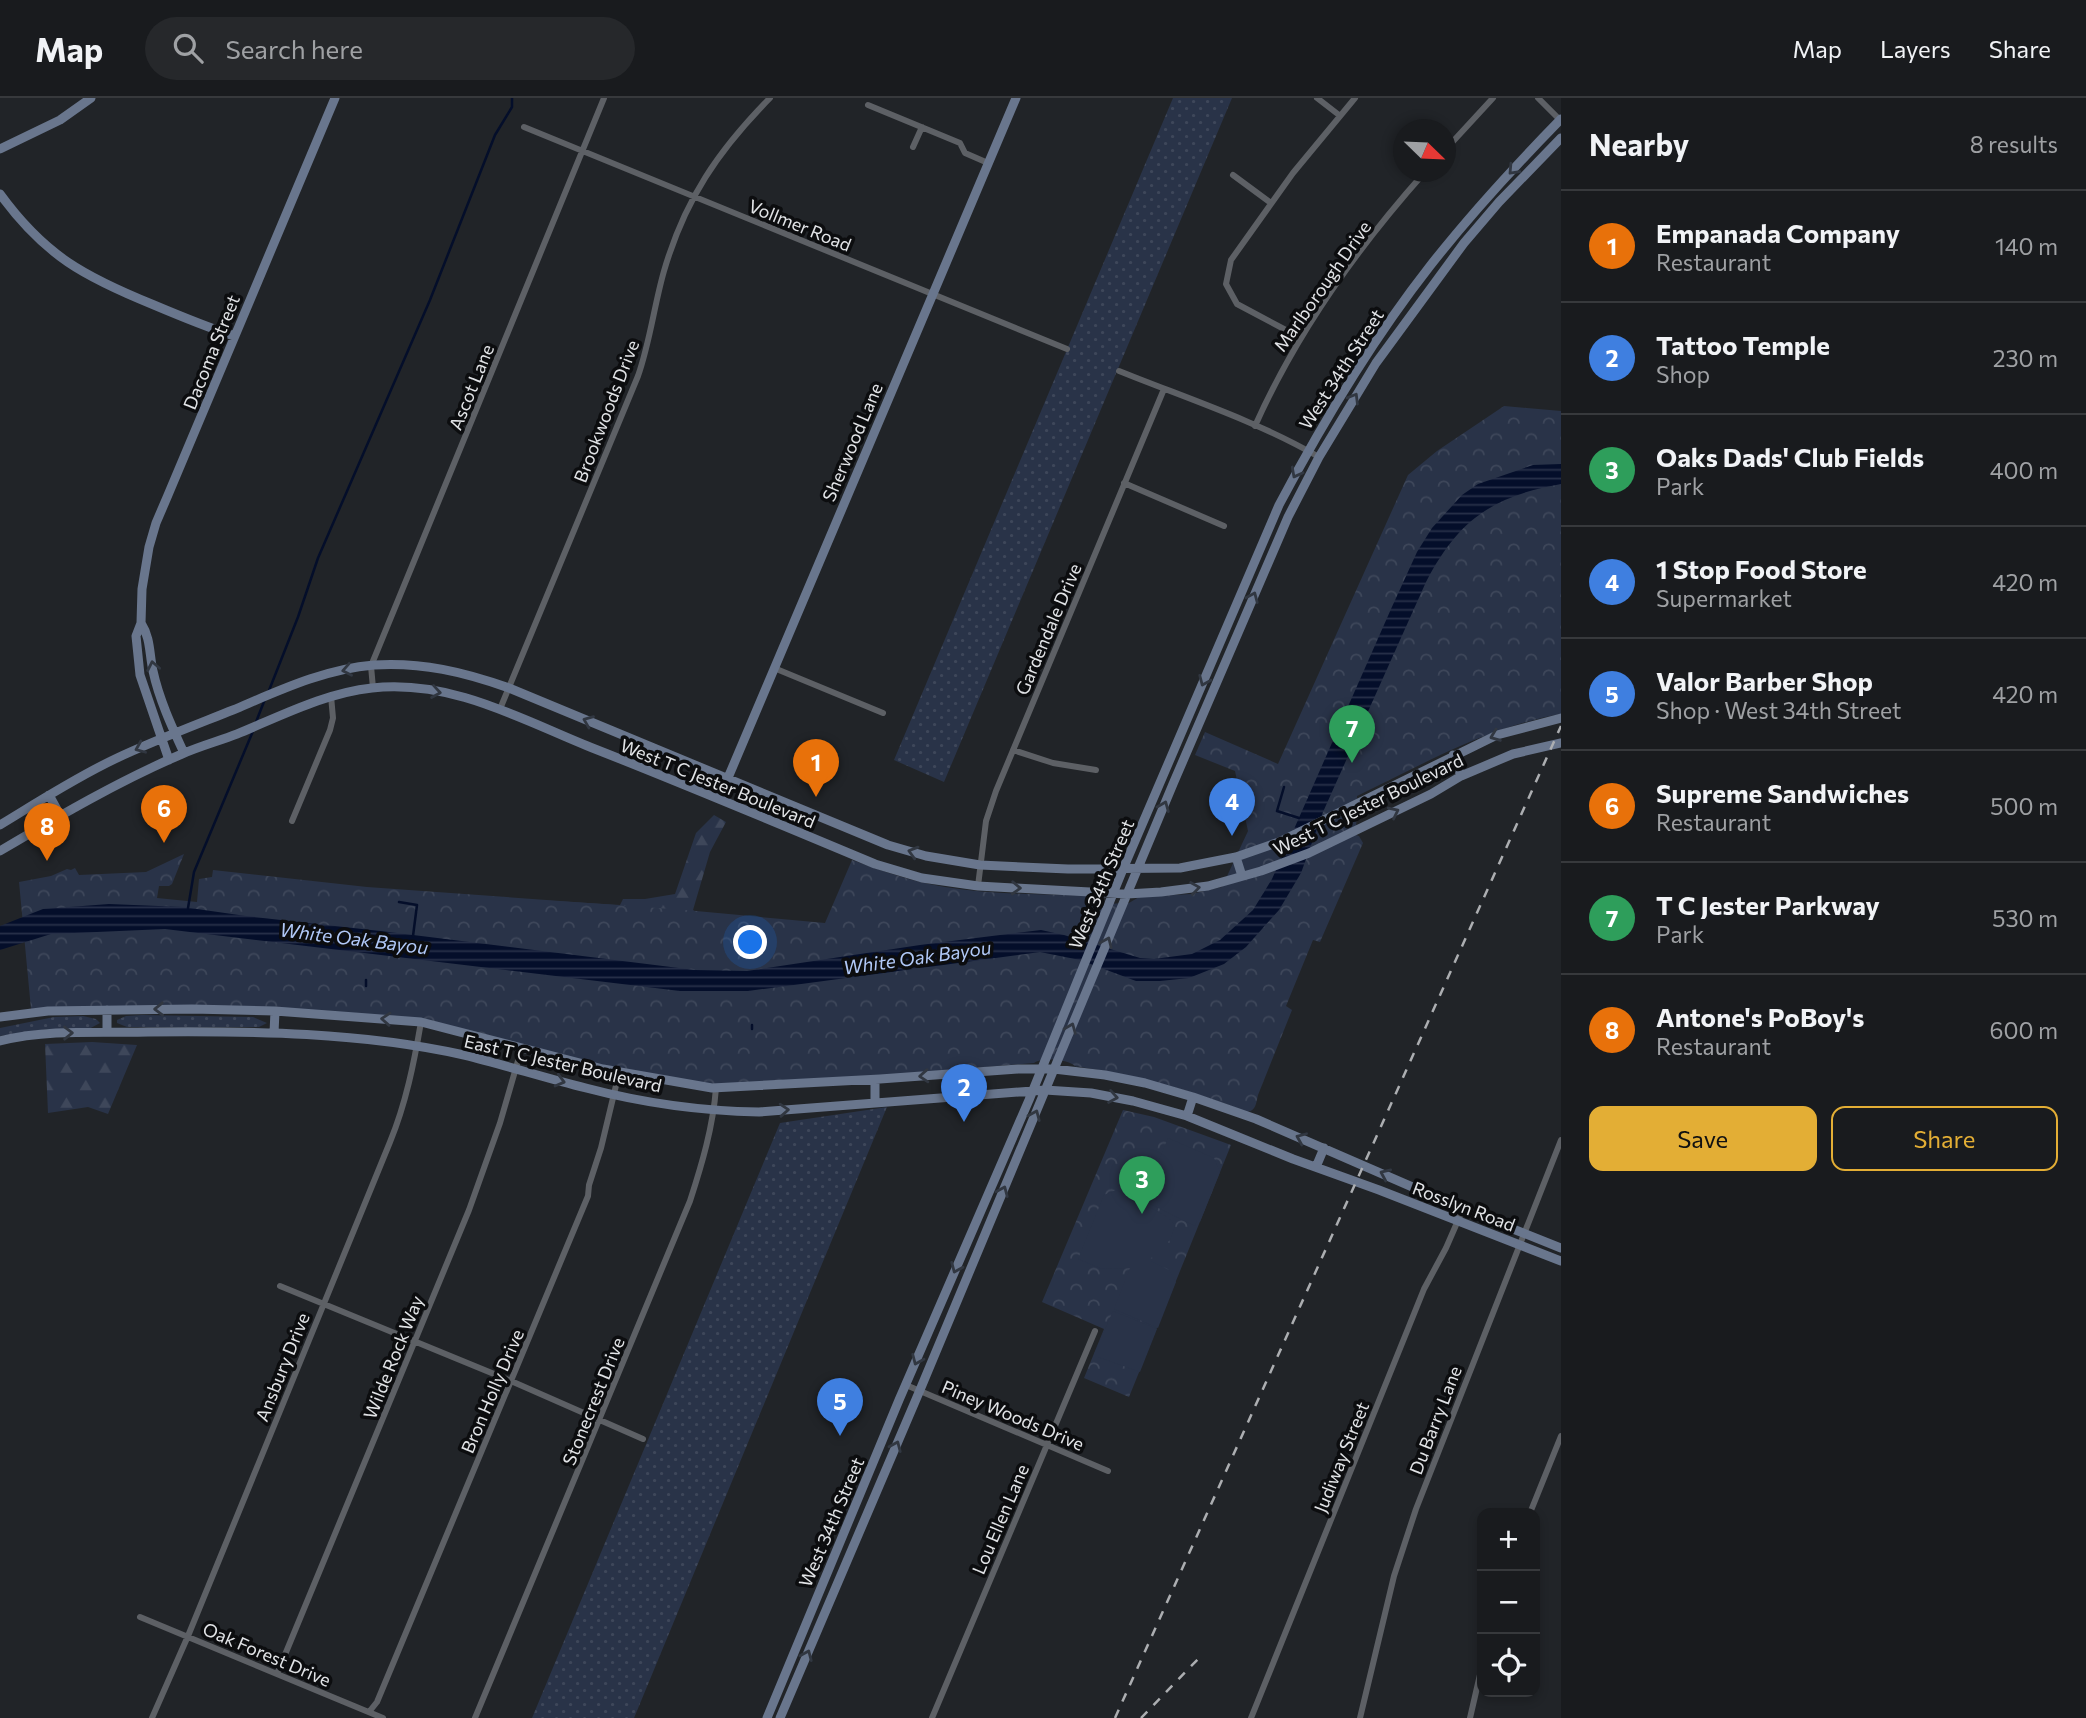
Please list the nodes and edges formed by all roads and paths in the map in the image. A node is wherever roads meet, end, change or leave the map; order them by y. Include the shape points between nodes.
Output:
1 (91, 98) edge
2 (335, 98) edge
3 (604, 98) edge
4 (770, 98) edge
5 (1016, 98) edge
6 (1317, 98) edge
7 (1355, 98) edge
8 (1493, 98) edge
9 (1538, 98) edge
10 (868, 105) dead end
11 (1339, 116) junction
12 (1561, 120) edge
13 (524, 127) dead end
14 (922, 127) junction
15 (1456, 138) edge
16 (1561, 138) edge
17 (913, 147) dead end
18 (0, 149) edge
19 (583, 151) junction
20 (988, 163) junction
21 (1233, 175) dead end
22 (1417, 182) edge
23 (0, 194) edge
24 (1490, 194) junction
25 (693, 196) junction
26 (1499, 202) junction
27 (1270, 203) junction
28 (1430, 266) junction
29 (1442, 272) junction
30 (933, 295) junction
31 (234, 336) junction
32 (1301, 338) junction
33 (1067, 349) dead end
34 (1366, 356) junction
35 (1376, 363) junction
36 (1119, 371) dead end
37 (1164, 390) junction
38 (1255, 426) junction
39 (1308, 450) junction
40 (1319, 457) junction
41 (1124, 484) junction
42 (1224, 526) dead end
43 (141, 623) junction
44 (371, 666) junction
45 (774, 668) junction
46 (373, 688) junction
47 (509, 688) junction
48 (331, 696) junction
49 (500, 709) junction
50 (883, 713) dead end
51 (1561, 718) edge
52 (175, 734) junction
53 (161, 740) junction
54 (1561, 743) edge
55 (1013, 750) junction
56 (184, 753) junction
57 (1453, 755) junction
58 (169, 760) junction
59 (1096, 770) dead end
60 (1461, 776) junction
61 (728, 778) junction
62 (49, 796) junction
63 (719, 799) junction
64 (60, 815) junction
65 (292, 821) dead end
66 (0, 825) edge
67 (0, 851) edge
68 (1236, 857) junction
69 (980, 865) junction
70 (1123, 869) junction
71 (1137, 869) junction
72 (1242, 876) junction
73 (978, 886) junction
74 (1113, 893) junction
75 (1127, 894) junction
76 (107, 1010) junction
77 (275, 1011) junction
78 (0, 1017) edge
79 (421, 1022) junction
80 (107, 1032) junction
81 (274, 1033) junction
82 (0, 1041) edge
83 (417, 1047) junction
84 (522, 1047) junction
85 (516, 1069) junction
86 (1041, 1069) junction
87 (1054, 1069) junction
88 (619, 1073) junction
89 (874, 1080) junction
90 (716, 1088) junction
91 (1045, 1090) junction
92 (1032, 1093) junction
93 (614, 1095) junction
94 (1194, 1097) junction
95 (875, 1102) junction
96 (714, 1111) junction
97 (1187, 1116) junction
98 (1561, 1140) edge
99 (1324, 1148) junction
100 (1316, 1167) junction
101 (1356, 1182) joint
102 (1463, 1209) junction
103 (980, 1213) junction
104 (992, 1219) junction
105 (1458, 1220) junction
106 (1523, 1233) junction
107 (1518, 1244) junction
108 (1561, 1248) edge
109 (1561, 1261) edge
110 (280, 1286) dead end
111 (323, 1304) junction
112 (1095, 1331) dead end
113 (414, 1342) junction
114 (511, 1381) junction
115 (906, 1385) junction
116 (920, 1390) junction
117 (600, 1420) junction
118 (1561, 1436) edge
119 (643, 1440) dead end
120 (1047, 1444) junction
121 (1108, 1471) dead end
122 (865, 1481) junction
123 (878, 1487) junction
124 (1532, 1508) edge
125 (827, 1574) junction
126 (839, 1579) junction
127 (140, 1617) dead end
128 (188, 1636) junction
129 (277, 1674) junction
130 (1477, 1688) edge
131 (369, 1712) junction
132 (152, 1718) edge
133 (383, 1718) edge
134 (475, 1718) edge
135 (767, 1718) edge
136 (780, 1718) edge
137 (932, 1718) edge
138 (1251, 1718) edge
139 (1360, 1718) edge
140 (1470, 1718) edge

1 - 18 main road via 60,120
2 - 31 main road, Dacoma Street
3 - 19 street, Ascot Lane
4 - 25 street, Brookwoods Drive via 740,129
5 - 20 main road, Sherwood Lane
6 - 11 street
7 - 11 street
8 - 15 street
9 - 12 street
10 - 14 street
11 - 27 street
12 -> 24 main road, West 34th Street
13 - 19 street, Vollmer Road
14 - 17 street
14 - 20 street via 960,143 965,153
16 - 26 main road, West 34th Street
19 - 25 street, Vollmer Road
19 - 44 street, Ascot Lane
20 - 30 main road, Sherwood Lane
21 - 27 street
22 - 32 street, Marlborough Drive via 1378,228
23 - 31 main road via 37,238 89,277
24 - 26 main road
24 - 28 main road, West 34th Street
25 - 30 street, Vollmer Road
25 - 47 street, Brookwoods Drive via 663,273 638,376
26 - 29 main road, West 34th Street
27 - 32 street via 1231,260 1226,284 1237,304
28 - 29 main road
28 - 34 main road, West 34th Street
29 - 35 main road, West 34th Street
30 - 33 street, Vollmer Road
30 - 45 main road, Sherwood Lane
31 - 43 main road, Dacoma Street via 156,523 145,569
32 - 38 street, Marlborough Drive
34 - 35 main road
34 - 39 main road, West 34th Street
40 -> 35 main road, West 34th Street
36 - 37 street
37 - 38 street
37 - 41 street, Gardendale Drive
38 - 39 street
39 - 40 street
39 -> 70 main road, West 34th Street via 1255,559
71 -> 40 main road, West 34th Street via 1267,564
41 - 42 street
41 - 55 street, Gardendale Drive
52 -> 43 main road, Dacoma Street
43 - 53 main road, Dacoma Street via 136,636 140,675
44 - 46 street, Ascot Lane
44 - 47 main road, West T C Jester Boulevard via 438,667
44 -> 52 main road, West T C Jester Boulevard via 319,676
45 - 50 street
45 - 61 main road, Sherwood Lane
46 - 48 main road, West T C Jester Boulevard
46 -> 49 main road, West T C Jester Boulevard via 464,696
47 - 49 street, Brookwoods Drive
61 -> 47 main road, West T C Jester Boulevard
48 - 56 main road, West T C Jester Boulevard
48 - 65 street via 330,730
49 - 63 main road, West T C Jester Boulevard
51 -> 57 main road, West T C Jester Boulevard via 1497,735
52 - 53 main road, West T C Jester Boulevard
52 - 56 main road, Dacoma Street
53 - 58 main road, Dacoma Street
53 -> 62 main road, West T C Jester Boulevard via 115,759
54 - 60 main road, West T C Jester Boulevard via 1513,754
55 - 59 street
55 - 69 street, Gardendale Drive via 986,821
56 - 58 main road, West T C Jester Boulevard
57 - 60 main road
57 - 68 main road, West T C Jester Boulevard via 1279,842
58 - 64 main road, West T C Jester Boulevard
72 -> 60 main road, West T C Jester Boulevard via 1309,853
61 - 63 main road, Sherwood Lane
69 -> 61 main road, West T C Jester Boulevard via 888,845
62 - 64 main road
62 - 66 main road, West T C Jester Boulevard
63 - 73 main road, West T C Jester Boulevard via 875,864 922,878
64 - 67 main road, West T C Jester Boulevard
68 - 71 main road, West T C Jester Boulevard via 1180,868
68 - 72 main road
69 - 70 main road, West T C Jester Boulevard
69 - 73 street, Gardendale Drive
70 - 71 main road, West T C Jester Boulevard
70 - 74 main road, West 34th Street
71 - 75 main road, West 34th Street
75 -> 72 main road, West T C Jester Boulevard via 1209,886
73 -> 74 main road, West T C Jester Boulevard
74 - 75 main road, West T C Jester Boulevard
74 - 86 main road, West 34th Street
87 -> 75 main road, West 34th Street
77 -> 76 main road, East T C Jester Boulevard
76 - 78 main road, East T C Jester Boulevard
76 - 80 main road
79 -> 77 main road, East T C Jester Boulevard
77 - 81 main road
79 - 83 street, Ansbury Drive
79 - 84 main road, East T C Jester Boulevard
80 - 81 main road, East T C Jester Boulevard
82 -> 80 main road, East T C Jester Boulevard via 37,1034
81 - 83 main road, East T C Jester Boulevard
83 - 85 main road, East T C Jester Boulevard
83 - 111 street, Ansbury Drive via 403,1110
84 - 85 street, Wilde Rock Way
84 - 88 main road, East T C Jester Boulevard
85 -> 93 main road, East T C Jester Boulevard
85 - 113 street, Wilde Rock Way via 469,1210
86 - 87 main road, East T C Jester Boulevard
86 -> 89 main road, East T C Jester Boulevard
86 - 92 main road, West 34th Street
87 - 91 main road, West 34th Street
87 - 94 main road via 1131,1080
88 - 90 main road, East T C Jester Boulevard
88 - 93 street, Bron Holly Drive
89 - 90 main road, East T C Jester Boulevard
89 - 95 main road
90 - 96 street, Stonecrest Drive
91 - 92 main road, East T C Jester Boulevard
91 -> 97 main road, East T C Jester Boulevard via 1091,1093
104 -> 91 main road, West 34th Street
92 - 95 main road, East T C Jester Boulevard
92 - 103 main road, West 34th Street
93 - 96 main road, East T C Jester Boulevard
93 - 114 street, Bron Holly Drive via 588,1196
94 - 97 main road
99 -> 94 main road
96 -> 95 main road, East T C Jester Boulevard via 759,1112
96 - 117 street, Stonecrest Drive via 690,1201
97 - 100 main road, East T C Jester Boulevard
98 - 106 street, Du Barry Lane
99 - 100 main road
102 -> 99 main road, Rosslyn Road
100 - 101 main road, East T C Jester Boulevard
101 - 105 main road, Rosslyn Road
102 - 105 street, Judiway Street
102 - 106 main road, Rosslyn Road
103 - 104 main road
103 -> 115 main road, West 34th Street
104 - 116 main road, West 34th Street
105 - 107 main road, Rosslyn Road
105 - 138 street, Judiway Street via 1424,1289
106 - 107 street, Du Barry Lane
106 - 108 main road, Rosslyn Road
107 - 109 main road, Rosslyn Road
107 - 139 street, Du Barry Lane via 1416,1509 1394,1576
110 - 111 street
111 - 113 street
111 - 128 street, Ansbury Drive
112 - 120 street, Lou Ellen Lane
113 - 114 street
113 - 129 street, Wilde Rock Way
114 - 117 street
114 - 131 street, Bron Holly Drive
115 - 116 street, Piney Woods Drive
115 - 122 main road, West 34th Street
116 - 120 street, Piney Woods Drive
123 -> 116 main road, West 34th Street
117 - 119 street
117 - 134 street, Stonecrest Drive
118 - 124 street
120 - 121 street, Piney Woods Drive
120 - 137 street, Lou Ellen Lane
122 - 123 main road
122 - 125 main road, West 34th Street
123 - 126 main road, West 34th Street
125 - 126 main road
125 - 135 main road, West 34th Street
136 -> 126 main road, West 34th Street
127 - 128 street, Oak Forest Drive
128 - 129 street, Oak Forest Drive
128 - 132 street, Ansbury Drive
129 - 131 street, Oak Forest Drive
130 - 140 street
131 - 133 street, Oak Forest Drive

